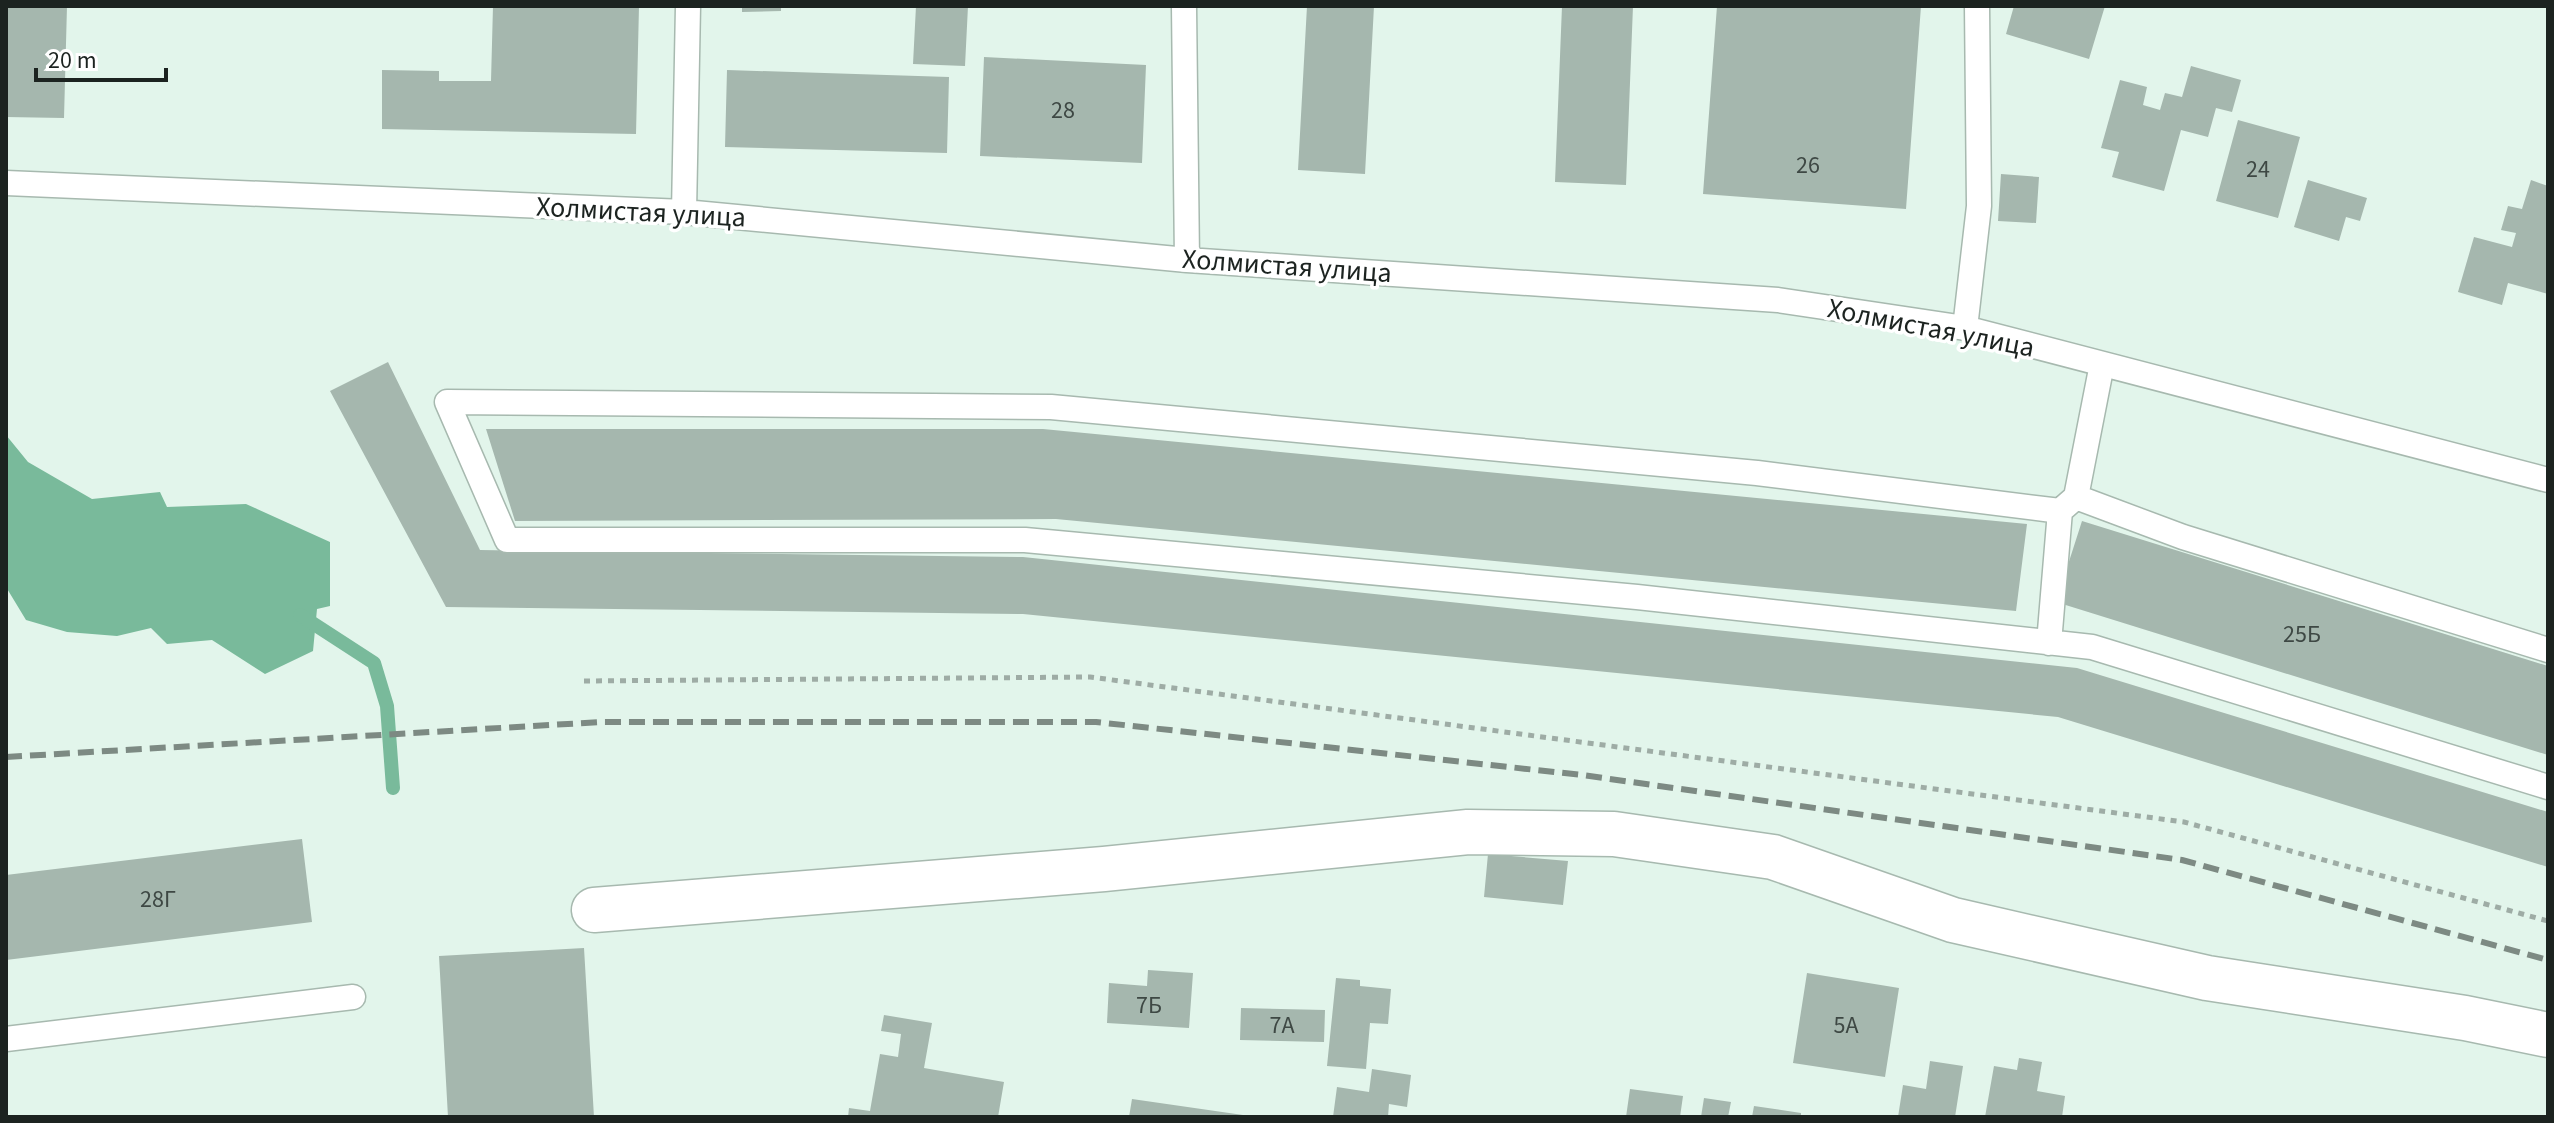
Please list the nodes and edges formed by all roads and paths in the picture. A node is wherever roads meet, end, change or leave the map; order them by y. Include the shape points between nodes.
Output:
1 (688, 6) edge
2 (1184, 6) edge
3 (1977, 6) edge
4 (6, 183) edge
5 (684, 212) junction
6 (1187, 260) junction
7 (1965, 328) junction
8 (2102, 364) junction
9 (2548, 480) edge
10 (2068, 504) junction
11 (2049, 643) junction
12 (2548, 650) edge
13 (584, 681) dead end
14 (2548, 787) edge
15 (594, 910) dead end
16 (2548, 921) edge
17 (353, 997) dead end
18 (2548, 1035) edge
19 (6, 1039) edge

1 - 5 lane
2 - 6 lane
3 - 7 lane via 1979,206
4 - 5 lane, Холмистая улица
5 - 6 lane, Холмистая улица
6 - 7 lane, Холмистая улица via 1778,300
7 - 8 lane, Холмистая улица
8 - 9 lane, Холмистая улица
8 - 10 lane
10 - 11 lane
10 - 11 lane via 1051,407 447,402 507,540 1025,540 1622,596
10 - 12 lane
11 - 14 lane via 2092,647
13 - 16 path via 1090,677 2184,822
15 - 18 street via 1104,869 1468,832 1614,834 1773,857 1953,920 2207,978
17 - 19 lane

